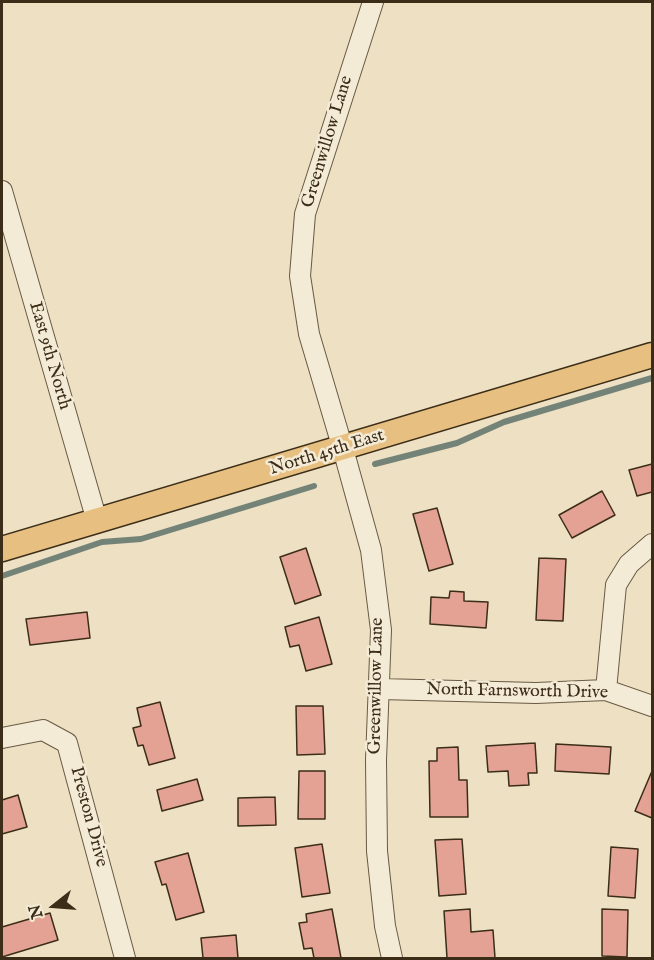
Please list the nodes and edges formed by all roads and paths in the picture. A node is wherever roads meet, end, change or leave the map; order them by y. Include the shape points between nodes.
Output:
1 (373, 2) edge
2 (2, 191) edge
3 (652, 355) edge
4 (344, 448) junction
5 (97, 521) junction
6 (652, 544) edge
7 (2, 549) edge
8 (380, 689) junction
9 (606, 690) junction
10 (652, 706) edge
11 (2, 738) edge
12 (125, 958) edge
13 (392, 958) edge

1 - 4 street, Greenwillow Lane via 305,214 300,276 309,334
2 - 5 street, East 9th North
3 - 4 main road, North 45th East
4 - 5 main road, North 45th East
4 - 8 street, Greenwillow Lane via 370,550 381,630
5 - 7 main road, North 45th East
6 - 9 street via 629,564 616,585
8 - 9 street, North Farnsworth Drive via 536,693
8 - 13 street, Greenwillow Lane via 376,851
9 - 10 street, North Farnsworth Drive
11 - 12 street, Preston Drive via 43,730 67,743

